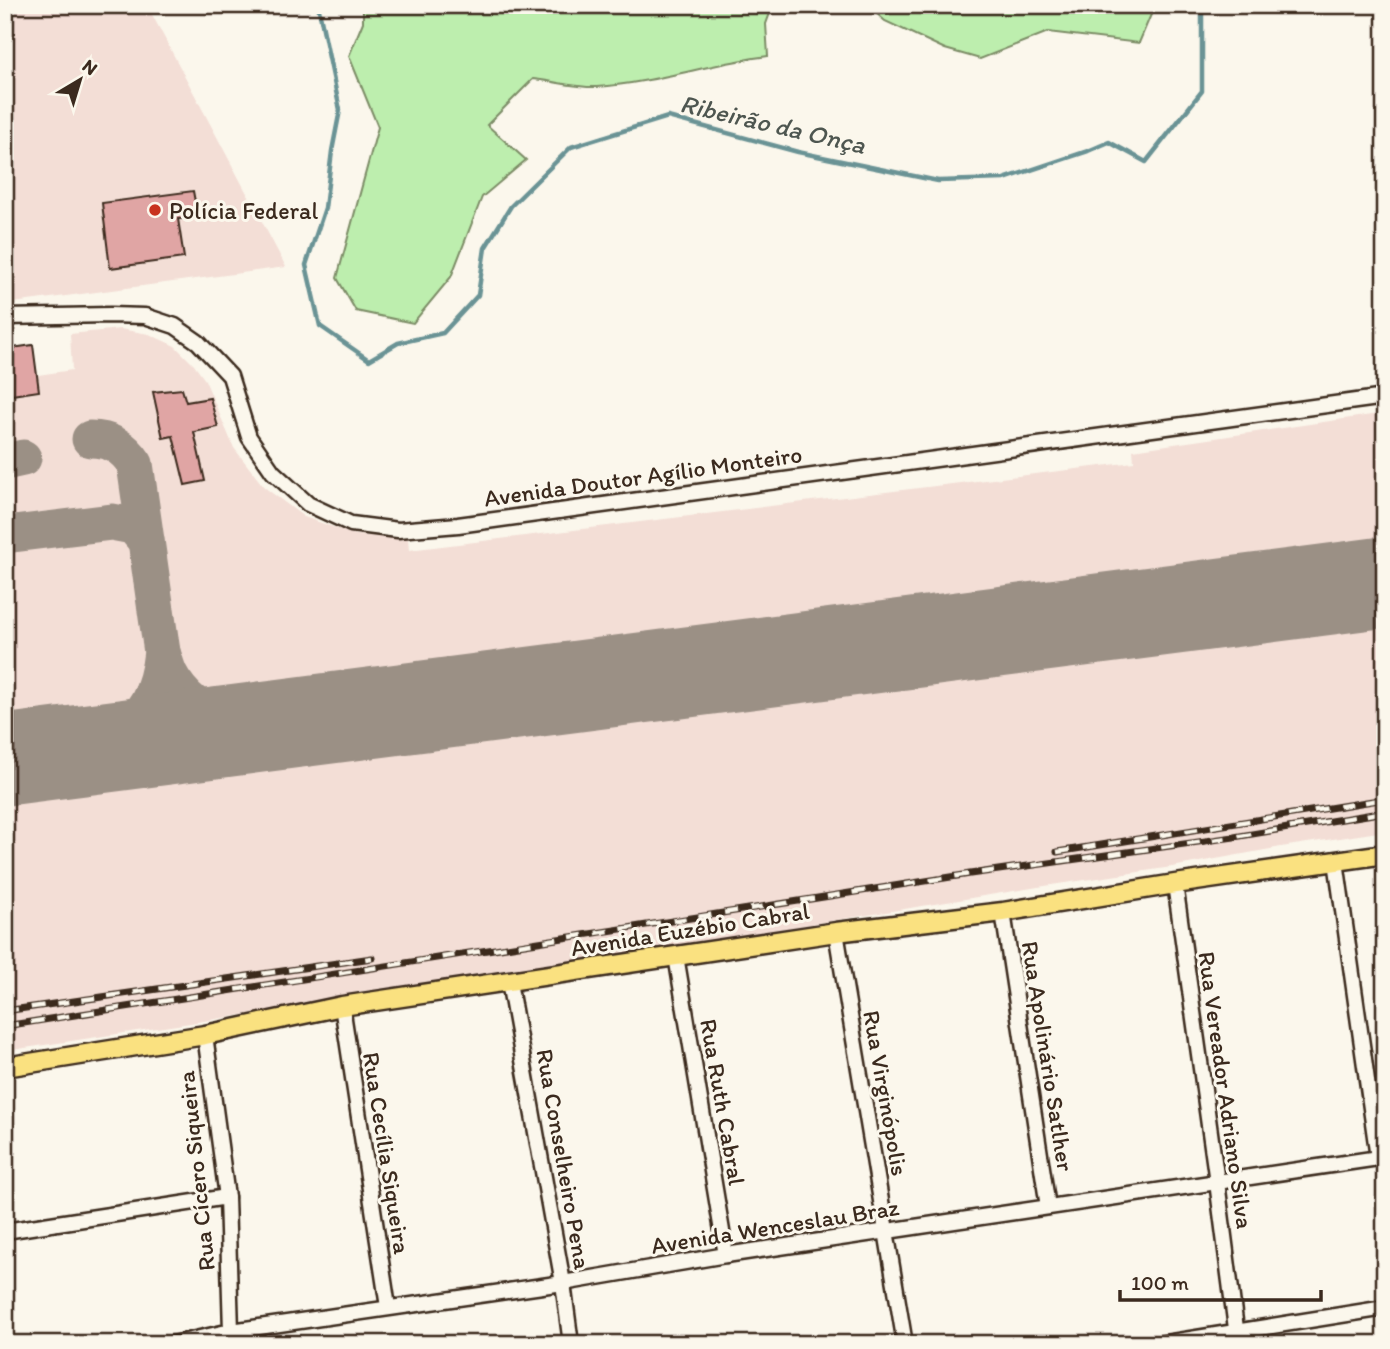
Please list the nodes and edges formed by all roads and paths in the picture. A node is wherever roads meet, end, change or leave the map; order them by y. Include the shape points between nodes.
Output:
1 (5, 317) edge
2 (1385, 397) edge
3 (1385, 853) edge
4 (1336, 861) junction
5 (1175, 884) junction
6 (1003, 912) junction
7 (836, 932) junction
8 (676, 956) junction
9 (509, 982) junction
10 (342, 1006) junction
11 (205, 1035) junction
12 (5, 1067) edge
13 (1381, 1158) edge
14 (1217, 1182) junction
15 (227, 1198) junction
16 (1048, 1206) junction
17 (5, 1231) edge
18 (887, 1231) junction
19 (726, 1255) junction
20 (563, 1283) junction
21 (388, 1307) junction
22 (1385, 1308) edge
23 (232, 1337) edge
24 (1237, 1337) edge
25 (173, 1344) edge
26 (571, 1344) edge
27 (905, 1344) edge
28 (1159, 1344) edge

1 - 2 street, Avenida Doutor Agílio Monteiro via 145,316 175,326 198,342 230,376 249,437 273,472 308,504 351,524 398,530
3 - 4 main road, Avenida Euzébio Cabral
4 - 5 main road, Avenida Euzébio Cabral
4 - 13 street
5 - 6 main road, Avenida Euzébio Cabral
5 - 14 street, Rua Vereador Adriano Silva
6 - 7 main road, Avenida Euzébio Cabral
6 - 16 street, Rua Apolinário Satlher
7 - 8 main road, Avenida Euzébio Cabral
7 - 18 street, Rua Virginópolis
8 - 9 main road, Avenida Euzébio Cabral
8 - 19 street, Rua Ruth Cabral
9 - 10 main road, Avenida Euzébio Cabral
9 - 20 street, Rua Conselheiro Pena
10 - 11 main road, Avenida Euzébio Cabral
10 - 21 street, Rua Cecília Siqueira
11 - 12 main road, Avenida Euzébio Cabral
11 - 15 street, Rua Cícero Siqueira
13 - 14 street, Avenida Wenceslau Braz
14 - 16 street, Avenida Wenceslau Braz
14 - 24 street, Rua Vereador Adriano Silva
15 - 17 street
15 - 23 street, Rua Cícero Siqueira
16 - 18 street, Avenida Wenceslau Braz
18 - 19 street, Avenida Wenceslau Braz
18 - 27 street, Rua Virginópolis
19 - 20 street, Avenida Wenceslau Braz
20 - 21 street, Avenida Wenceslau Braz
20 - 26 street, Rua Conselheiro Pena
21 - 23 street, Avenida Wenceslau Braz
22 - 24 street
23 - 25 street, Avenida Wenceslau Braz
24 - 28 street

